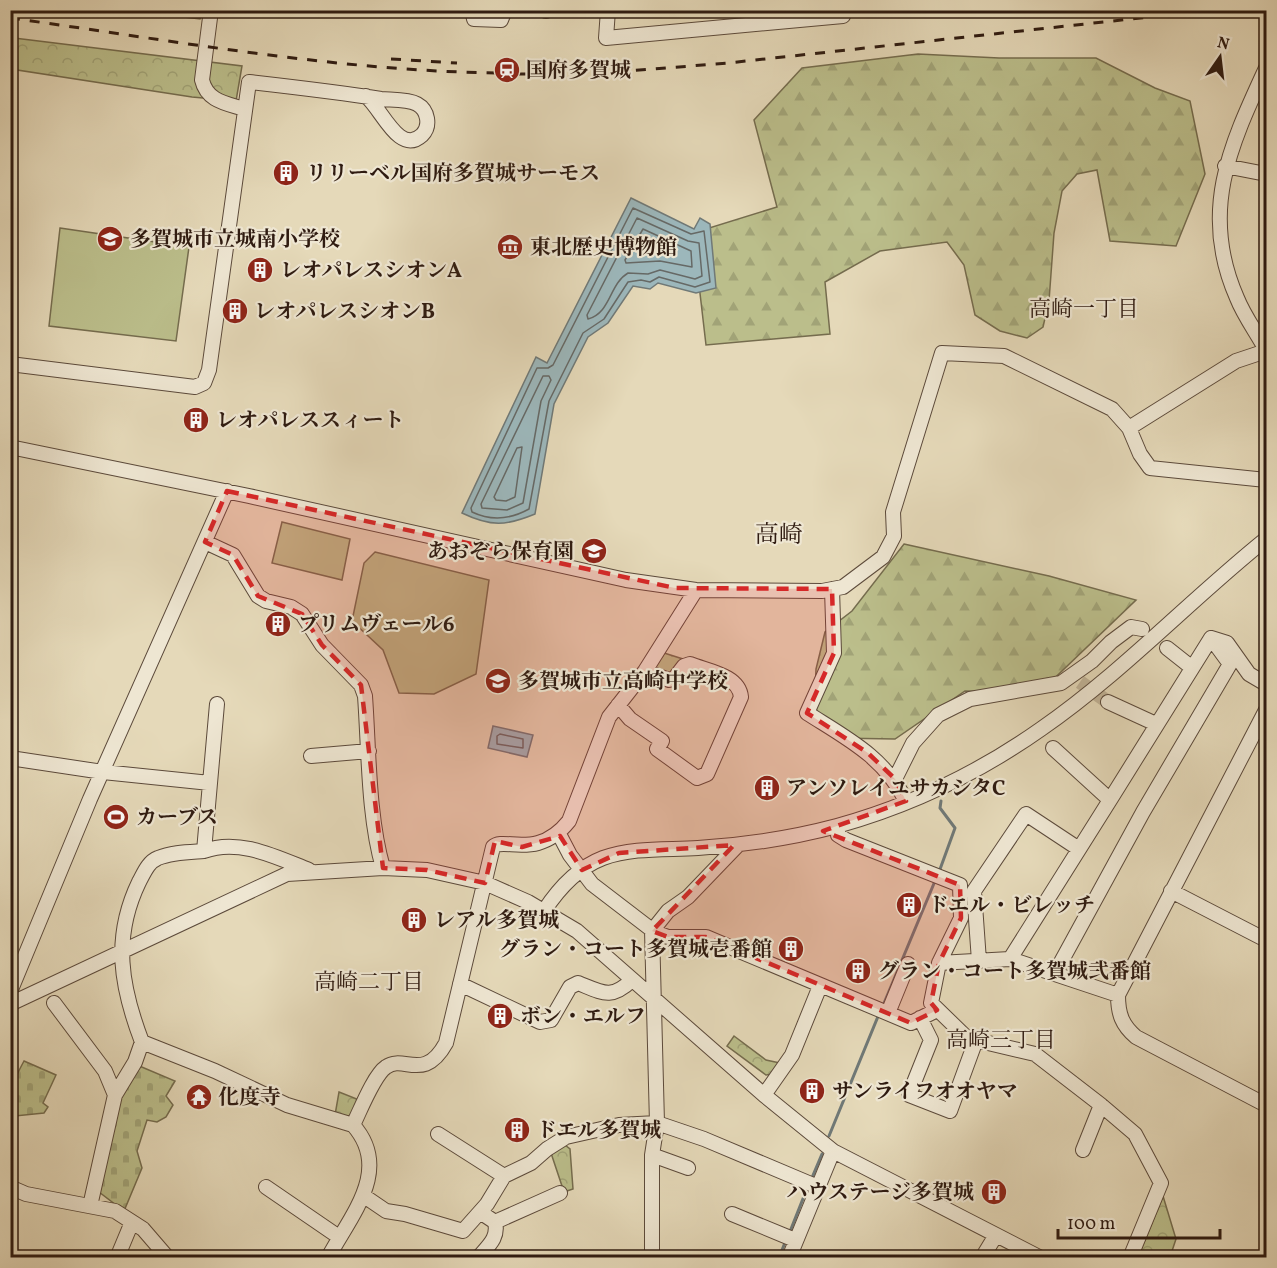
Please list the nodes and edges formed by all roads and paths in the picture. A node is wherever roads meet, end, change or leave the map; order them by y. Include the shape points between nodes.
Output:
1 (211, 10) edge
2 (472, 10) edge
3 (505, 10) edge
4 (608, 10) edge
5 (842, 10) edge
6 (1266, 68) edge
7 (366, 96) dead end
8 (244, 109) junction
9 (1225, 166) junction
10 (1266, 173) edge
11 (1266, 350) edge
12 (10, 364) edge
13 (1129, 428) junction
14 (10, 447) edge
15 (1266, 480) edge
16 (227, 491) junction
17 (1266, 539) edge
18 (205, 542) junction
19 (832, 589) junction
20 (696, 590) junction
21 (1142, 629) dead end
22 (1211, 638) junction
23 (1167, 648) dead end
24 (1191, 667) junction
25 (645, 671) junction
26 (1266, 684) edge
27 (1108, 702) tunnel mouth
28 (217, 704) dead end
29 (618, 705) junction
30 (1266, 710) edge
31 (1156, 724) junction
32 (1053, 748) dead end
33 (369, 751) junction
34 (311, 756) dead end
35 (10, 758) edge
36 (103, 772) junction
37 (895, 779) junction
38 (210, 783) junction
39 (1110, 800) junction
40 (906, 801) junction
41 (838, 826) junction
42 (559, 834) junction
43 (738, 845) junction
44 (1078, 849) junction
45 (204, 851) junction
46 (383, 868) junction
47 (582, 870) junction
48 (310, 871) junction
49 (485, 883) junction
50 (1171, 891) junction
51 (544, 911) junction
52 (652, 930) junction
53 (1266, 940) edge
54 (123, 949) junction
55 (1010, 959) junction
56 (980, 961) junction
57 (939, 963) junction
58 (908, 964) dead end
59 (1055, 973) junction
60 (632, 980) junction
61 (460, 984) junction
62 (820, 986) junction
63 (10, 992) edge
64 (1118, 995) junction
65 (655, 999) junction
66 (54, 1003) dead end
67 (10, 1004) edge
68 (937, 1010) junction
69 (883, 1011) junction
70 (920, 1018) junction
71 (976, 1040) junction
72 (142, 1042) junction
73 (114, 1095) junction
74 (764, 1095) junction
75 (1101, 1105) junction
76 (1266, 1106) edge
77 (657, 1123) junction
78 (353, 1125) junction
79 (438, 1134) dead end
80 (1083, 1150) dead end
81 (833, 1151) junction
82 (652, 1155) junction
83 (688, 1168) dead end
84 (504, 1176) junction
85 (812, 1185) junction
86 (10, 1187) edge
87 (266, 1187) dead end
88 (560, 1193) dead end
89 (364, 1196) junction
90 (90, 1206) junction
91 (480, 1212) junction
92 (732, 1214) dead end
93 (132, 1222) junction
94 (495, 1222) junction
95 (996, 1234) junction
96 (339, 1237) junction
97 (795, 1240) junction
98 (117, 1257) edge
99 (168, 1257) edge
100 (328, 1257) edge
101 (478, 1257) edge
102 (652, 1257) edge
103 (789, 1257) edge
104 (982, 1257) edge
105 (1041, 1257) edge
106 (1130, 1257) edge

1 - 8 street via 204,91 213,99
2 - 3 street via 474,19 501,20
4 - 5 street via 606,38 843,16
6 - 9 street
7 - 8 street via 249,82
8 - 12 street via 209,370 204,383 195,387
9 - 10 street
9 - 11 street via 1220,210 1226,266 1237,298
11 - 13 street via 1236,361
13 - 15 street via 1150,468
13 - 19 street via 1112,409 1004,356 942,353 893,512 894,537 883,557 843,587
14 - 16 street
16 - 18 street
16 - 20 street via 626,580
17 - 40 street via 1043,728 998,758
18 - 33 street via 233,555 258,596 302,614 322,645 361,685
18 - 36 street
19 - 20 street
19 - 37 street via 834,653 807,713 868,753
20 - 25 street
21 - 37 street via 1131,627 1076,679 970,699 938,716 914,742
22 - 24 street
22 - 26 street via 1227,643 1249,674
22 - 59 street via 1230,664
23 - 24 street
24 - 31 street
25 - 29 street
25 - 29 street via 669,680 690,664 730,679 741,690 707,774 697,778 657,749 662,741 630,719
27 - 31 street
28 - 38 street
29 - 42 street via 605,725 569,821
30 - 50 street
31 - 39 street
32 - 39 street
33 - 34 street
33 - 46 street
35 - 36 street
36 - 38 street
36 - 63 street
37 - 40 street
38 - 45 street
39 - 44 street
40 - 41 street
41 - 43 street
41 - 57 street via 838,835 846,840 960,885 961,918
42 - 47 street
42 - 49 street via 522,847 497,843
43 - 47 street via 619,853
43 - 52 street
44 - 55 street
44 - 56 street via 1026,814 974,891
45 - 48 street via 234,845
45 - 54 street via 157,858 146,867 130,900
46 - 48 street
46 - 49 street via 427,870
47 - 51 street via 570,878
47 - 52 street via 592,884
48 - 54 street via 286,874
49 - 51 street
49 - 61 street
50 - 53 street
50 - 64 street
51 - 60 street via 577,931
52 - 62 street via 668,937 706,937
52 - 65 street
54 - 67 street
54 - 72 street via 127,1003
55 - 56 street
55 - 59 street
56 - 57 street
57 - 68 street via 931,1003
58 - 69 street
59 - 64 street
60 - 61 street via 621,991 605,994 578,984 570,987 551,1020 540,1022
60 - 65 street
61 - 78 street via 440,1055 415,1066 393,1064 385,1068
62 - 69 street
62 - 74 street via 792,1055
64 - 76 street via 1118,1012 1136,1037
65 - 74 street
65 - 77 street
66 - 73 street via 105,1071
68 - 70 street
68 - 71 street via 968,1038
69 - 70 street via 911,1023
70 - 71 street via 931,1040 909,1095 950,1111
71 - 75 street via 1035,1054
72 - 73 street via 135,1062
72 - 78 street via 287,1105
73 - 90 street
74 - 81 street
75 - 80 street
75 - 106 street via 1135,1134 1161,1183
77 - 82 street
77 - 84 street via 619,1125 566,1137 531,1163
77 - 85 street
78 - 89 street via 369,1154 371,1169
79 - 84 street
81 - 85 street
81 - 95 street
82 - 83 street
82 - 102 street
84 - 91 street
85 - 97 street
86 - 90 street via 26,1194
87 - 96 street
88 - 94 street
89 - 91 street via 386,1211 463,1231
89 - 96 street
90 - 93 street via 115,1210
91 - 94 street
92 - 97 street
93 - 98 street
93 - 99 street
94 - 101 street via 493,1240
95 - 104 street
95 - 105 street
96 - 100 street
97 - 103 street

